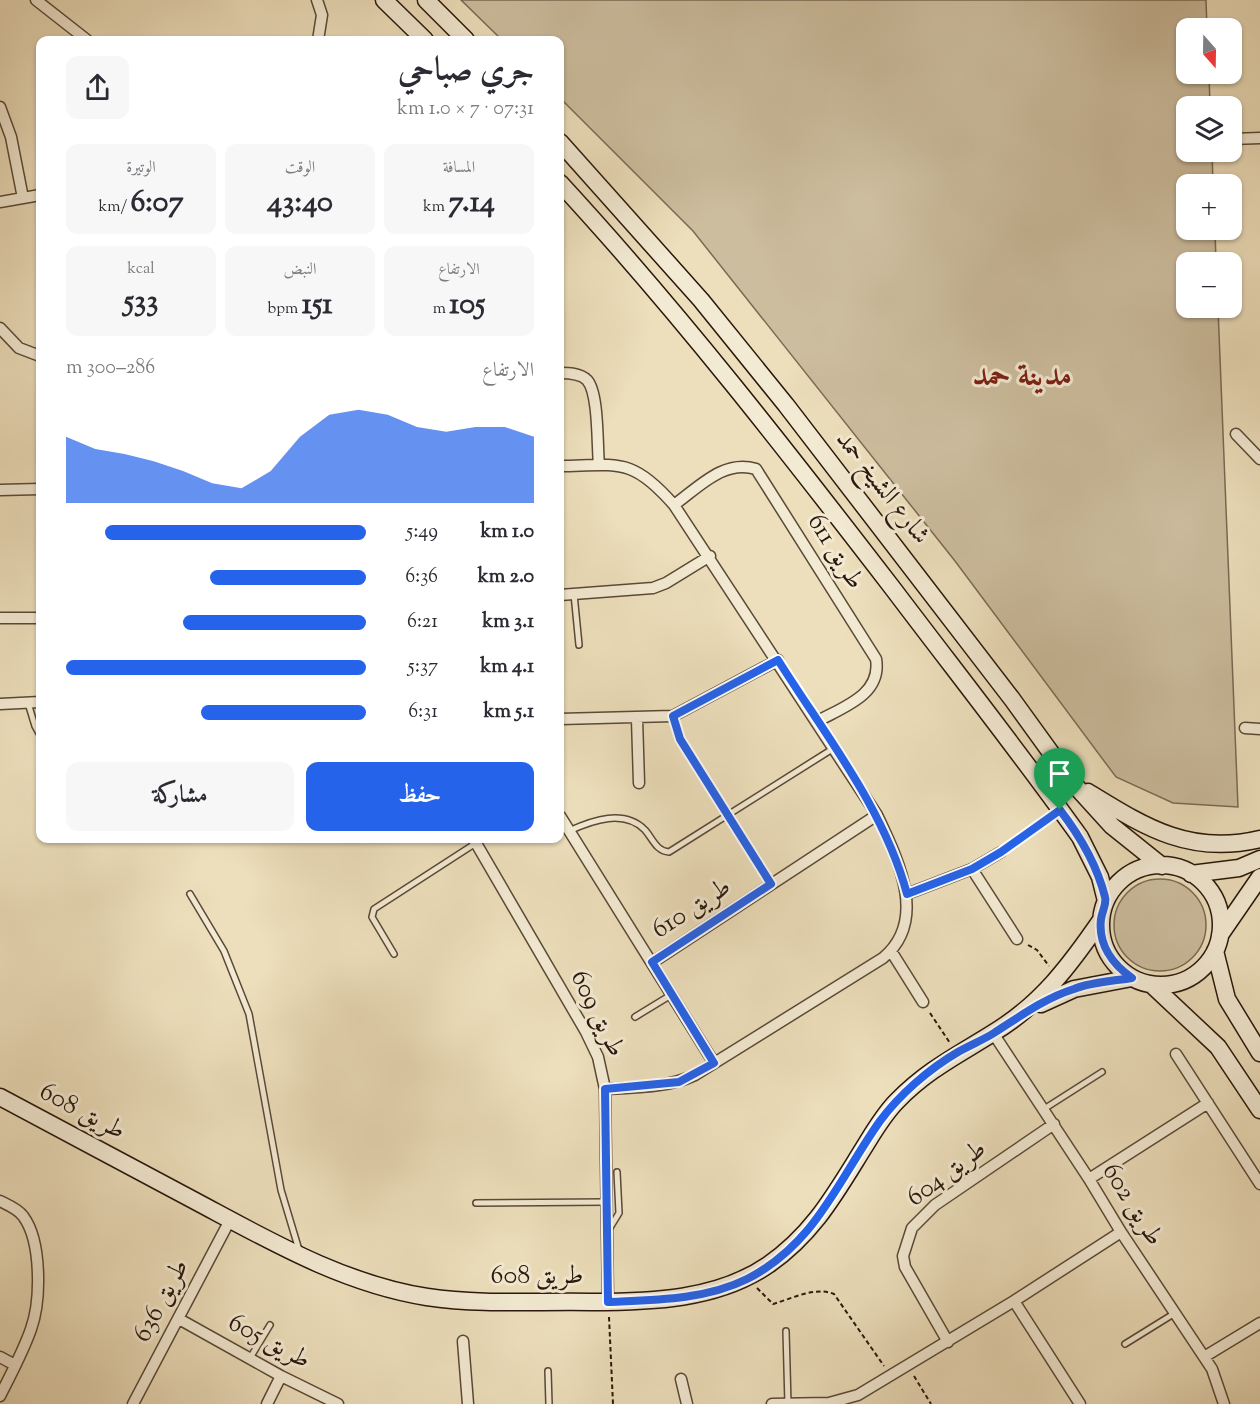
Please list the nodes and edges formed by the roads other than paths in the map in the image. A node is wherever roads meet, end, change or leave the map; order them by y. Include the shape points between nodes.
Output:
1 (36, 0) edge
2 (317, 0) edge
3 (384, 0) edge
4 (426, 0) edge
5 (82, 36) edge
6 (319, 36) edge
7 (421, 36) edge
8 (462, 36) edge
9 (0, 106) edge
10 (1260, 138) edge
11 (1242, 139) edge
12 (564, 146) edge
13 (564, 187) edge
14 (36, 196) edge
15 (23, 198) junction
16 (0, 202) edge
17 (0, 328) edge
18 (36, 354) edge
19 (564, 373) edge
20 (1236, 434) dead end
21 (1260, 459) edge
22 (599, 465) junction
23 (564, 466) edge
24 (36, 489) edge
25 (0, 490) edge
26 (674, 505) junction
27 (710, 556) junction
28 (574, 594) junction
29 (564, 595) edge
30 (0, 618) edge
31 (36, 618) edge
32 (579, 645) dead end
33 (778, 660) junction
34 (36, 702) edge
35 (28, 703) junction
36 (0, 704) edge
37 (564, 719) edge
38 (637, 719) junction
39 (816, 722) junction
40 (36, 728) edge
41 (1245, 728) dead end
42 (1260, 729) edge
43 (834, 748) junction
44 (1072, 782) junction
45 (639, 783) dead end
46 (877, 815) junction
47 (564, 823) edge
48 (569, 831) junction
49 (1260, 839) edge
50 (472, 843) edge
51 (476, 843) edge
52 (1001, 852) road end
53 (1260, 859) edge
54 (1162, 866) junction
55 (972, 869) junction
56 (1191, 874) junction
57 (1260, 877) edge
58 (190, 894) dead end
59 (907, 894) junction
60 (1106, 901) junction
61 (1101, 920) junction
62 (1017, 939) road end
63 (1217, 943) junction
64 (891, 951) junction
65 (394, 954) dead end
66 (652, 962) junction
67 (1132, 978) junction
68 (1152, 985) junction
69 (672, 994) junction
70 (923, 1002) road end
71 (635, 1017) dead end
72 (1000, 1029) junction
73 (1260, 1053) edge
74 (1176, 1054) dead end
75 (714, 1063) junction
76 (1102, 1072) dead end
77 (605, 1089) junction
78 (0, 1097) edge
79 (1208, 1103) junction
80 (1044, 1109) junction
81 (1260, 1110) edge
82 (1054, 1124) junction
83 (618, 1172) dead end
84 (1089, 1179) junction
85 (1260, 1184) edge
86 (0, 1201) edge
87 (606, 1202) junction
88 (476, 1203) dead end
89 (230, 1220) junction
90 (1121, 1232) junction
91 (607, 1233) junction
92 (302, 1257) junction
93 (1014, 1301) junction
94 (608, 1302) junction
95 (1175, 1313) junction
96 (178, 1318) junction
97 (1260, 1323) edge
98 (270, 1325) dead end
99 (786, 1331) dead end
100 (463, 1341) dead end
101 (948, 1342) junction
102 (1125, 1344) dead end
103 (0, 1357) edge
104 (1204, 1357) junction
105 (250, 1358) junction
106 (15, 1365) junction
107 (548, 1371) dead end
108 (281, 1376) junction
109 (681, 1378) dead end
110 (0, 1396) edge
111 (133, 1404) edge
112 (267, 1404) edge
113 (338, 1404) edge
114 (468, 1404) edge
115 (549, 1404) edge
116 (687, 1404) edge
117 (772, 1404) edge
118 (788, 1404) edge
119 (1080, 1404) edge
120 (1224, 1404) edge

1 - 5 street
2 - 6 street via 322,15
3 - 7 main road
4 - 8 main road
9 - 15 street via 11,137
10 - 11 street
12 - 44 main road, شارع الشيخ حمد via 701,300 786,405
13 - 60 main road, شارع الشيخ حمد via 630,260 809,480 1060,810 1080,837 1100,877
14 - 15 street
15 - 16 street
17 - 18 street via 20,348
19 - 22 street via 586,379 593,392
20 - 21 street
22 - 23 street
22 - 26 street via 634,468
24 - 25 street
26 - 27 street
26 - 39 street, طريق 611 via 724,469 756,469 876,658 875,681 867,692
27 - 28 street via 653,588
27 - 33 street
28 - 29 street
28 - 32 lane
30 - 31 street
33 - 38 street via 673,716
33 - 39 street
34 - 35 street
35 - 36 street
35 - 40 lane
37 - 38 street
38 - 45 street
39 - 43 street
41 - 42 street
43 - 46 street
43 - 48 lane via 669,852 659,849 636,823 624,819 594,820
44 - 49 main road via 1139,824 1169,836 1217,844
44 - 54 main road, شارع الشيخ حمد via 1112,826
46 - 59 street via 899,864
46 - 66 street, طريق 610
47 - 48 street, طريق 610
48 - 66 street, طريق 610
50 - 65 lane via 374,909 372,917
51 - 77 street, طريق 609 via 586,1032 598,1057
52 - 55 street
53 - 56 main road via 1239,868
54 - 56 main road
54 - 60 main road via 1129,875
55 - 59 street
55 - 62 street
56 - 63 main road via 1206,886 1216,904 1221,925
57 - 63 main road
58 - 92 lane via 224,951 249,1014 281,1190
59 - 64 street via 906,914
60 - 61 main road
61 - 67 main road via 1110,958
61 - 72 main road, طريق 608 via 1050,989
63 - 68 main road via 1202,968 1184,980
63 - 73 main road via 1227,999
64 - 70 street
64 - 75 street
66 - 69 street, طريق 610
67 - 68 main road
67 - 72 main road, طريق 608 via 1074,988
68 - 81 main road via 1218,1047
69 - 71 lane
69 - 75 street, طريق 610
72 - 80 street, طريق 602
72 - 94 main road, طريق 608 via 956,1053 896,1102 804,1237 748,1278 726,1288 662,1299
74 - 79 street
75 - 77 street via 679,1082
76 - 80 lane
77 - 87 street, طريق 609
78 - 89 main road, طريق 608
79 - 84 street
79 - 85 street
80 - 82 street, طريق 602
82 - 84 street, طريق 602
82 - 101 street, طريق 604 via 935,1205 912,1228 903,1256 905,1267
83 - 91 lane via 619,1214
84 - 90 street, طريق 602
86 - 106 street via 22,1215 28,1226 39,1282 32,1328
87 - 88 lane
87 - 91 street, طريق 609
89 - 92 main road, طريق 608
89 - 96 street, طريق 636
90 - 93 street
90 - 95 street, طريق 602
91 - 94 street, طريق 609
92 - 94 main road, طريق 608 via 381,1286 426,1297
93 - 101 street
93 - 119 street
95 - 102 lane
95 - 104 street, طريق 602
96 - 105 street, طريق 605
96 - 111 street, طريق 636
97 - 104 street
98 - 105 lane
99 - 118 lane
100 - 114 street
101 - 118 street via 844,1400
103 - 106 street
104 - 120 street, طريق 602
105 - 108 street, طريق 605
106 - 110 street
107 - 115 lane
108 - 112 street
108 - 113 street, طريق 605
109 - 116 street
117 - 118 street

